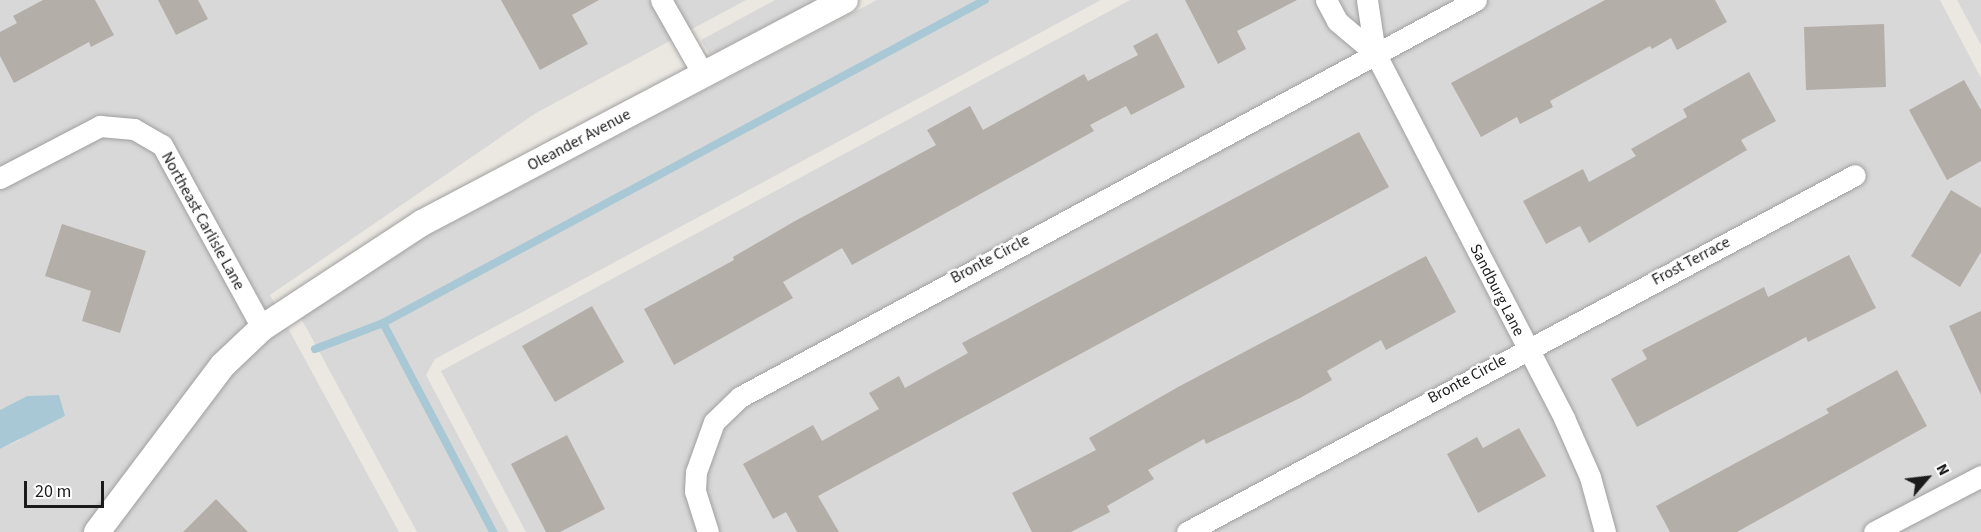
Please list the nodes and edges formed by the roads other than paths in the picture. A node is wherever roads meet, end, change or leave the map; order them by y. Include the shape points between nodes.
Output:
1 (661, 0) edge
2 (845, 0) edge
3 (1326, 0) edge
4 (1367, 0) edge
5 (1476, 0) edge
6 (1376, 53) junction
7 (703, 74) junction
8 (1855, 175) dead end
9 (0, 178) edge
10 (262, 328) junction
11 (1527, 347) junction
12 (1981, 476) edge
13 (97, 532) edge
14 (708, 532) edge
15 (1187, 532) edge
16 (1605, 532) edge
17 (1874, 532) edge

1 - 7 street
2 - 7 street, Oleander Avenue
3 - 6 street, Sandburg Lane via 1338,21
4 - 6 street, Sandburg Lane
5 - 6 street, Bronte Circle
6 - 11 street, Sandburg Lane
6 - 14 street, Bronte Circle via 740,397 714,422 696,472 696,491
7 - 10 street, Oleander Avenue via 422,223
8 - 11 street, Frost Terrace
9 - 10 street, Northeast Carlisle Lane via 100,126 134,129 162,144
10 - 13 street, Oleander Avenue via 223,365
11 - 15 street, Bronte Circle
11 - 16 street, Sandburg Lane via 1586,467
12 - 17 street

